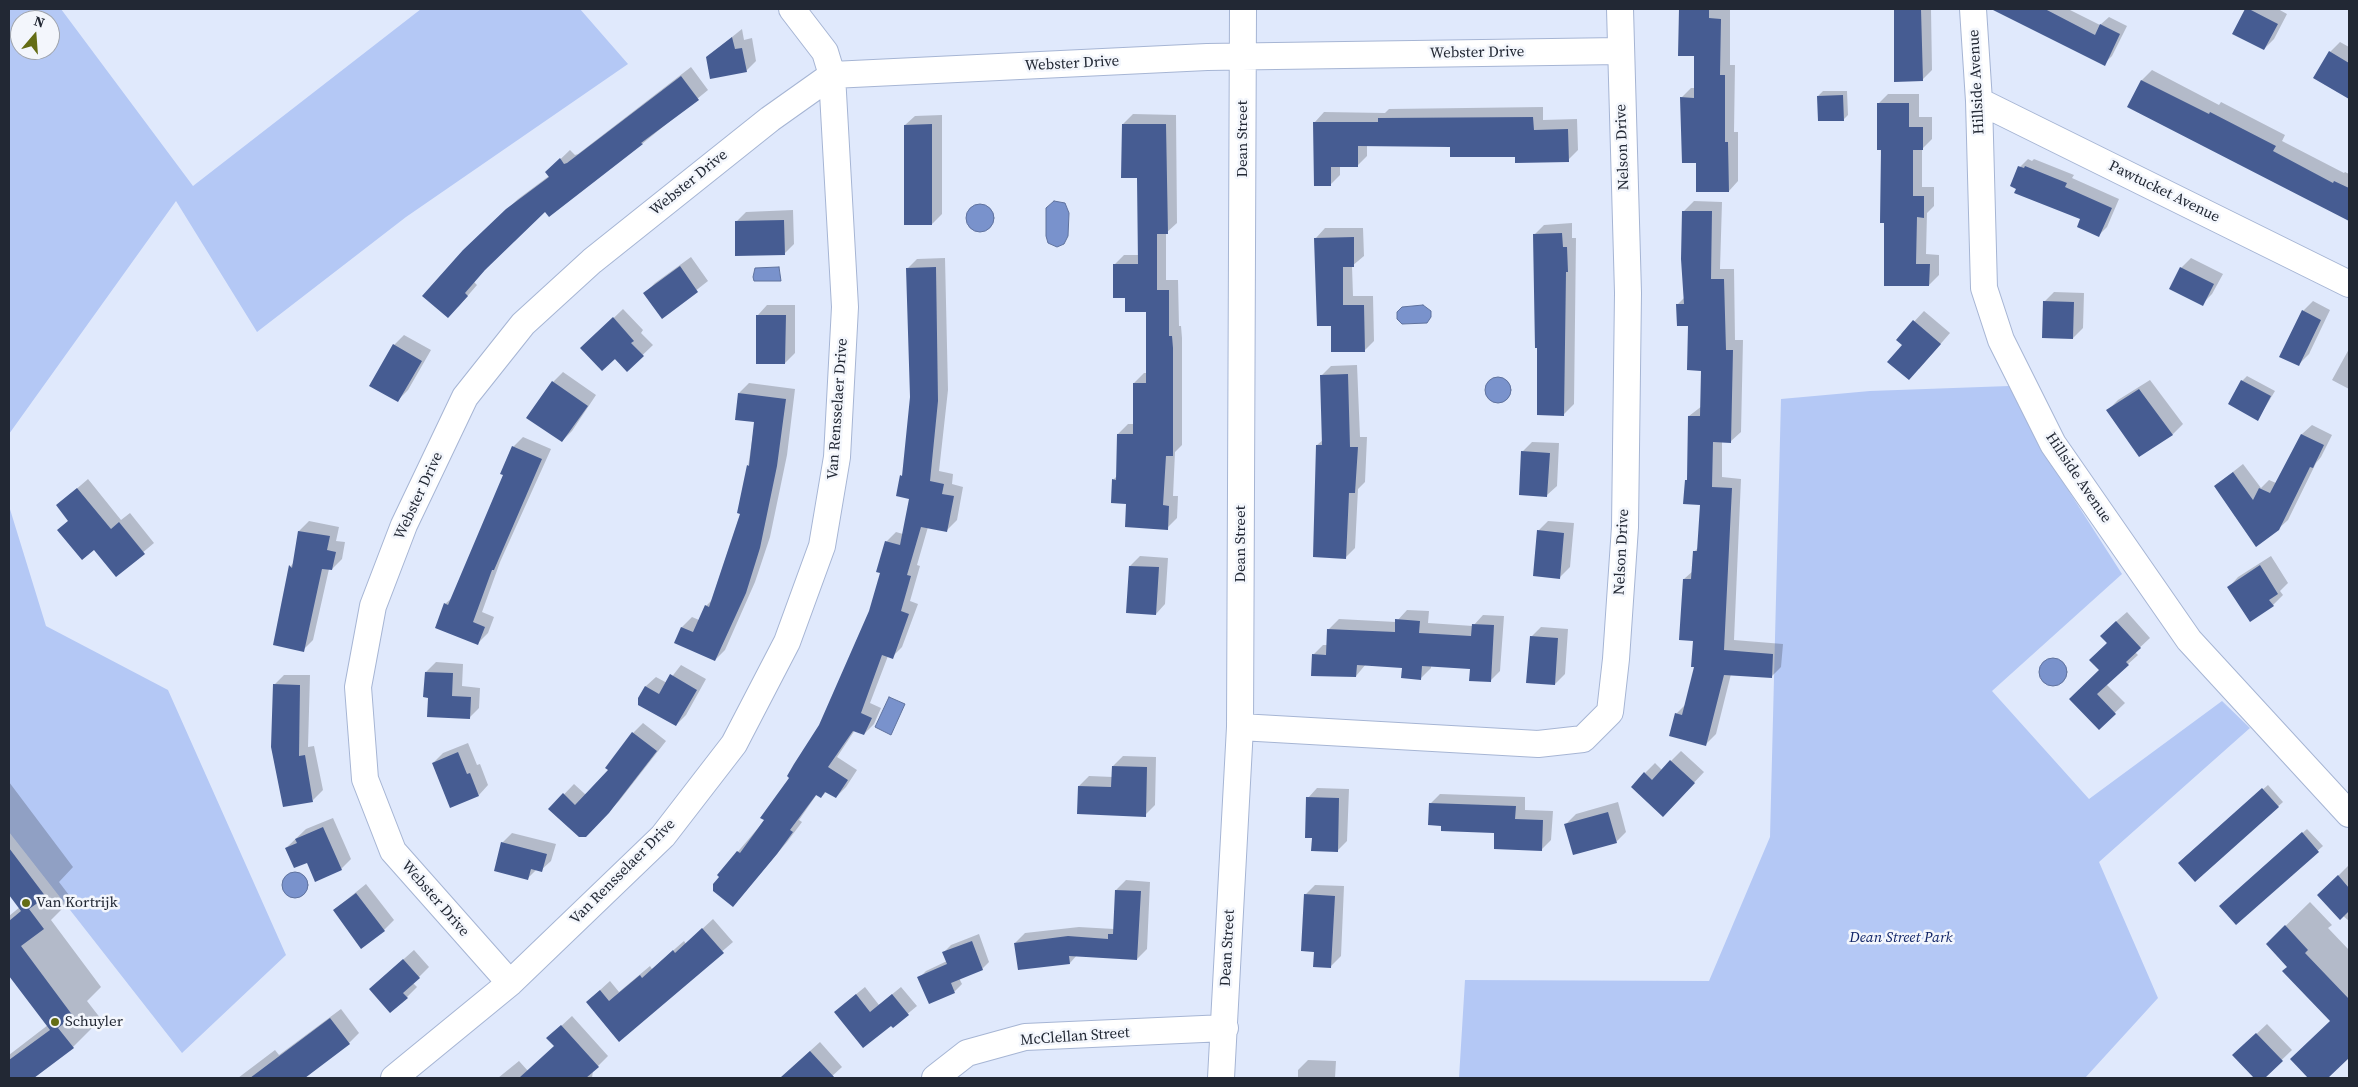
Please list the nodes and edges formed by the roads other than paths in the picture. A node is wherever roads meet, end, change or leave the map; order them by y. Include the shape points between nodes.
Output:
1 (792, 9) edge
2 (1243, 9) edge
3 (1620, 9) edge
4 (1973, 9) edge
5 (1620, 51) junction
6 (1244, 57) junction
7 (832, 75) junction
8 (1979, 100) junction
9 (2349, 284) edge
10 (1240, 728) junction
11 (2349, 814) edge
12 (510, 983) junction
13 (1225, 1028) junction
14 (394, 1078) edge
15 (935, 1078) edge
16 (1221, 1078) edge

1 - 7 street, Van Rensselaer Drive via 825,52
2 - 6 street, Dean Street
3 - 5 street, Nelson Drive
4 - 8 street, Hillside Avenue
5 - 6 street, Webster Drive
5 - 10 street, Nelson Drive via 1628,293 1625,527 1610,712 1583,739 1538,744
6 - 7 street, Webster Drive
6 - 10 street, Dean Street
7 - 12 street, Van Rensselaer Drive via 846,307 837,457 822,546 787,642 734,744 663,836
7 - 12 street, Webster Drive via 770,119 592,260 523,324 465,397 404,525 373,606 358,687 365,779 393,851
8 - 9 street, Pawtucket Avenue
8 - 11 street, Hillside Avenue via 1984,288 2001,340 2053,444 2189,640
10 - 13 street, Dean Street
12 - 14 street, Van Rensselaer Drive
13 - 15 street, McClellan Street via 1025,1038 967,1053
13 - 16 street, Dean Street

